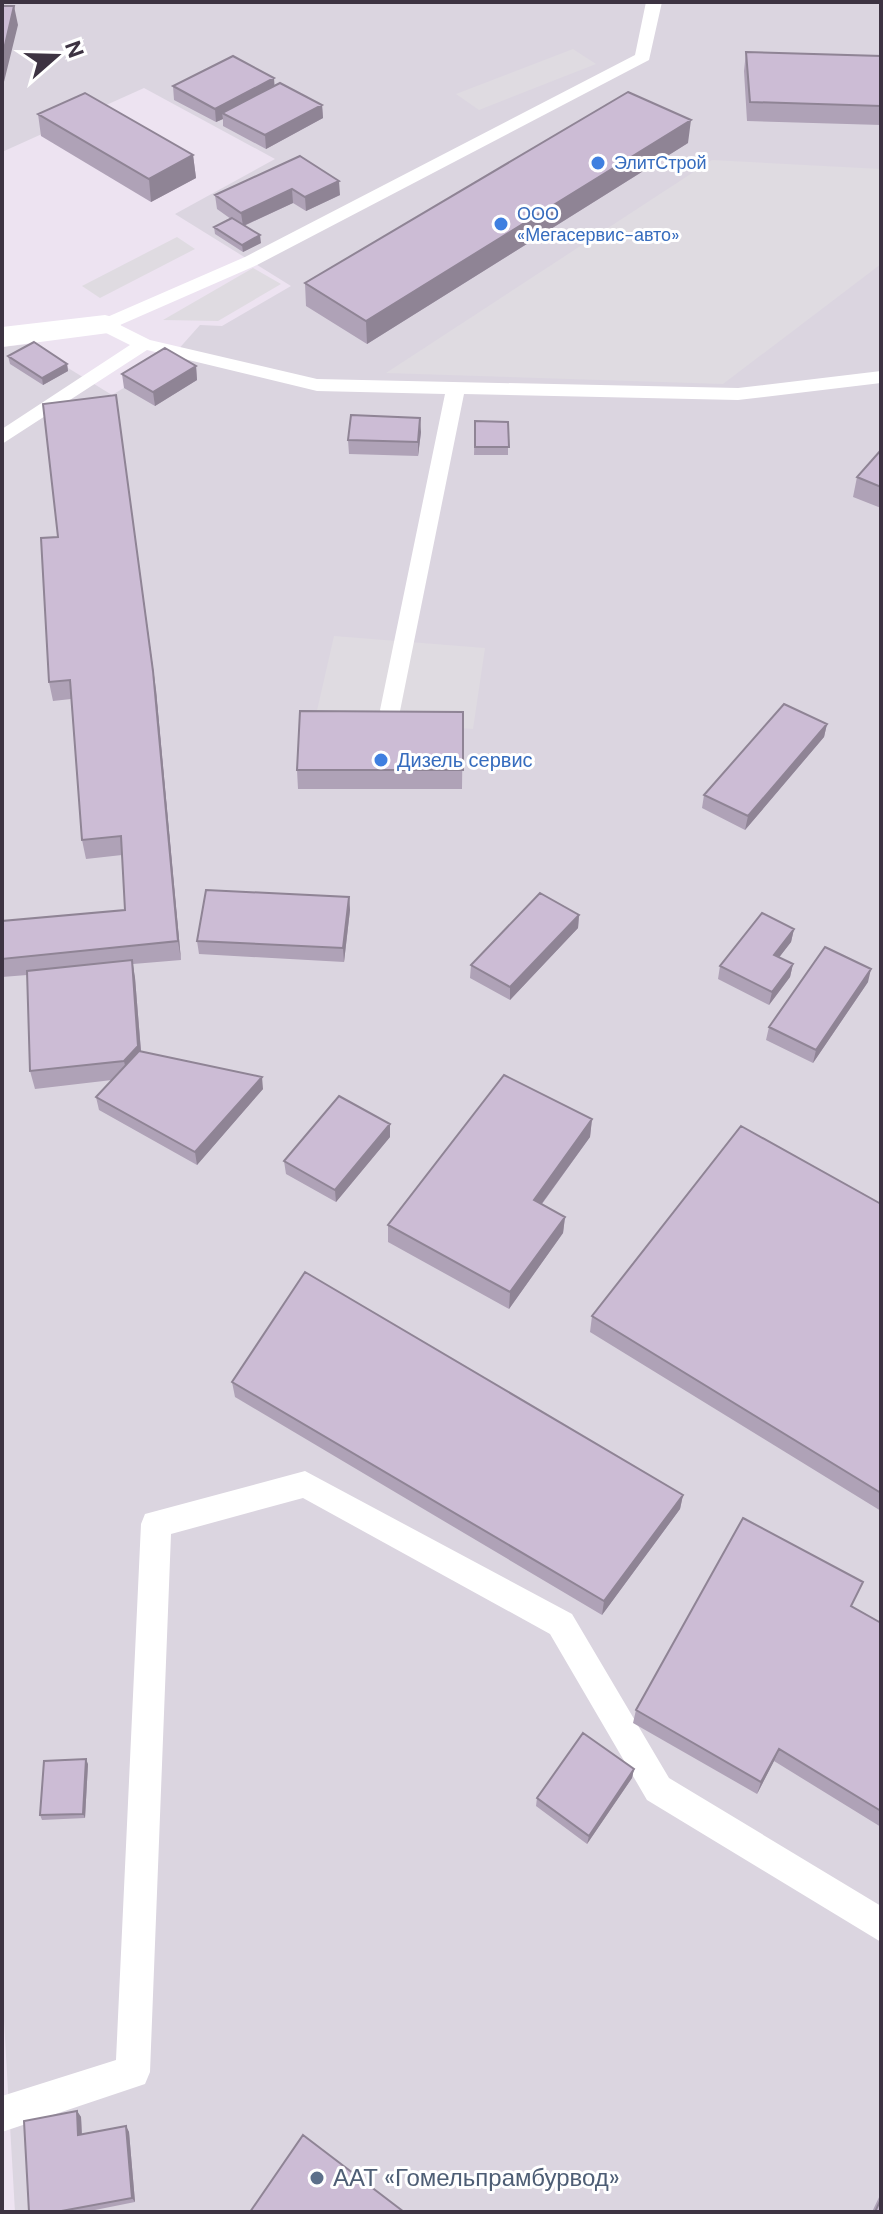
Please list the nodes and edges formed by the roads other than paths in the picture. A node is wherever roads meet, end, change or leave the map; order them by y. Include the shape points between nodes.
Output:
1 (654, 2) edge
2 (105, 325) junction
3 (2, 337) edge
4 (144, 344) junction
5 (881, 377) edge
6 (455, 391) junction
7 (2, 438) edge
8 (391, 710) edge
9 (881, 1925) edge
10 (2, 2114) edge

1 - 2 lane via 643,57 251,261
2 - 3 street
2 - 4 lane
4 - 6 lane via 317,385
4 - 7 lane
5 - 6 lane via 738,394
6 - 8 lane
9 - 10 lane via 658,1789 561,1624 305,1484 156,1524 133,2072

